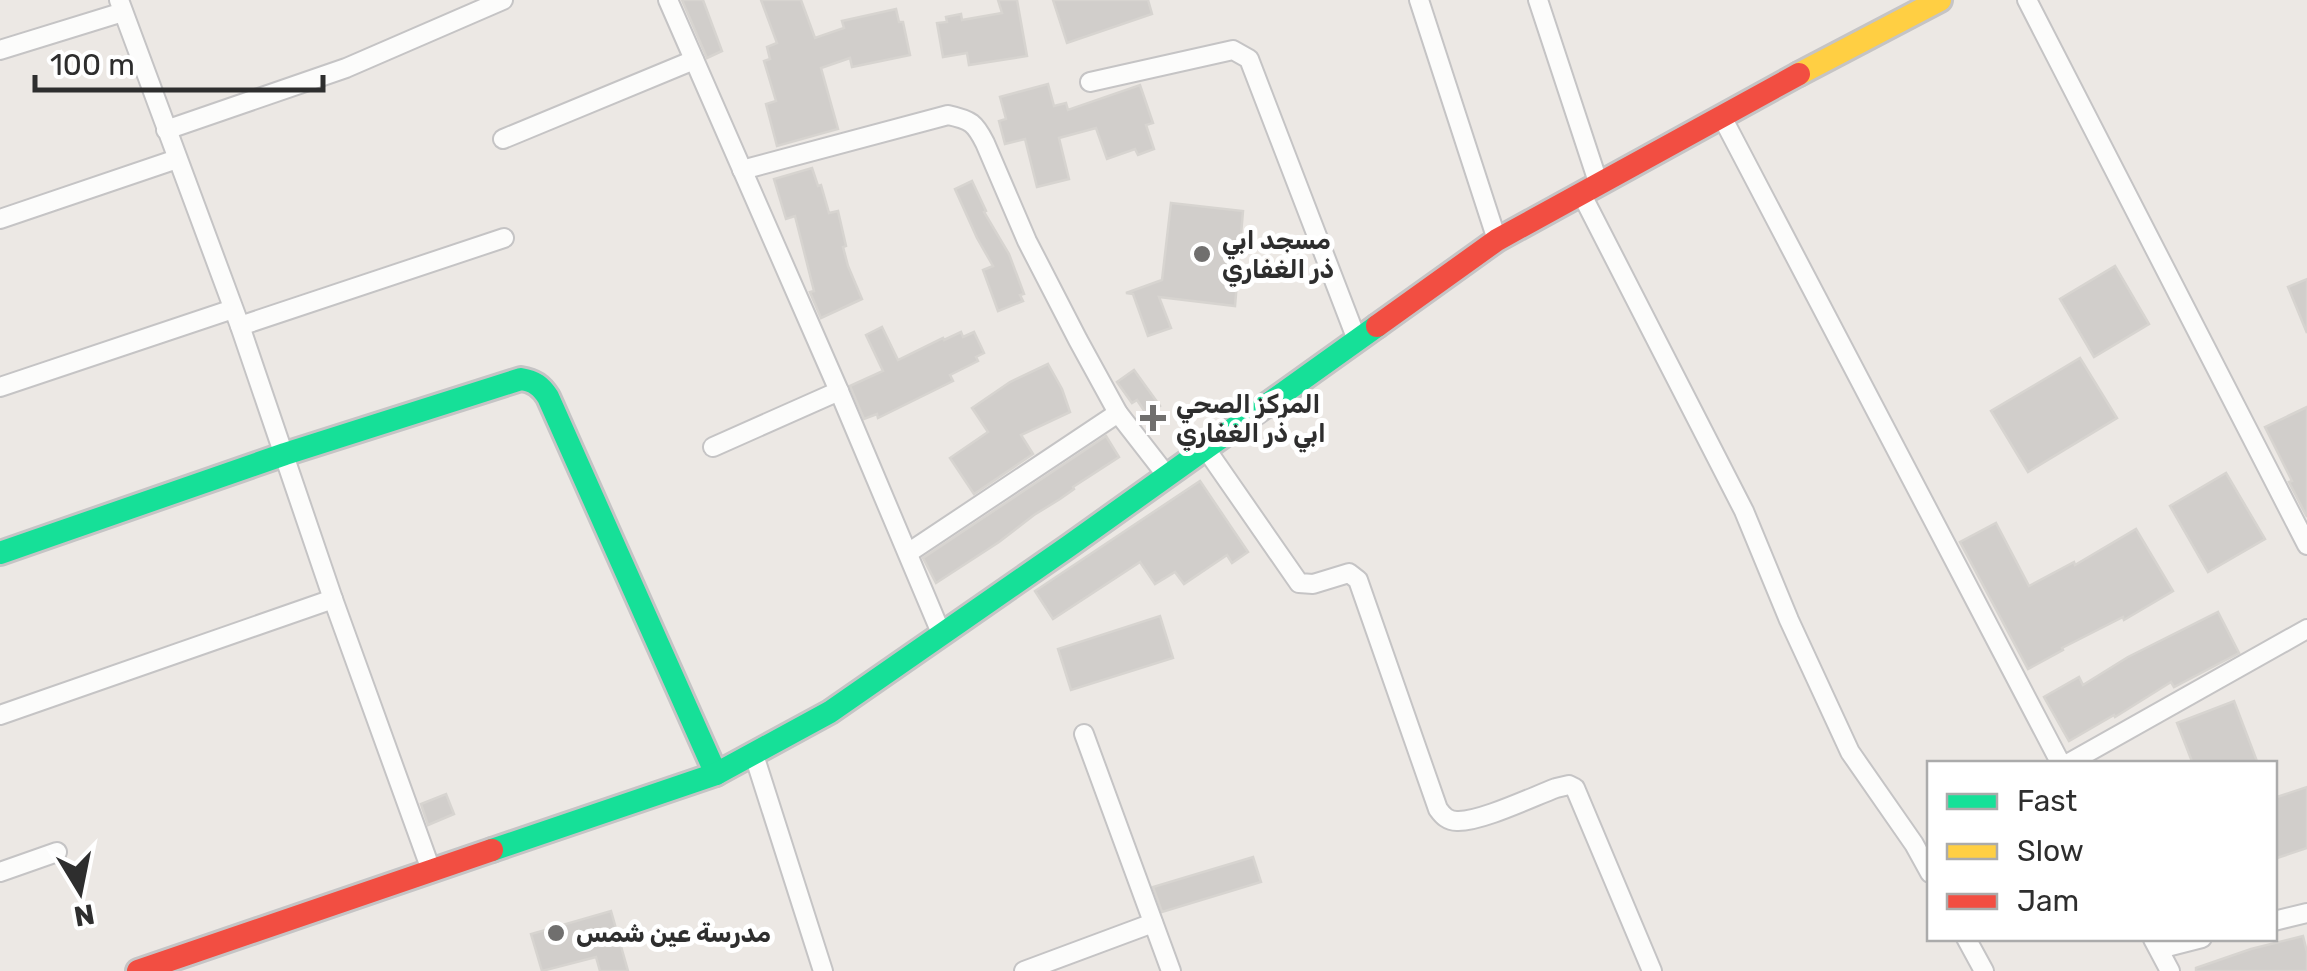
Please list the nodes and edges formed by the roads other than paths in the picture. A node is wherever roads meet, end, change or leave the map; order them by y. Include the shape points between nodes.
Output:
1 (503, 0) edge
2 (668, 0) edge
3 (1419, 0) edge
4 (1538, 0) edge
5 (1940, 0) edge
6 (2027, 0) edge
7 (121, 6) edge
8 (0, 50) edge
9 (694, 60) junction
10 (1090, 82) dead end
11 (1721, 115) junction
12 (166, 130) junction
13 (504, 139) dead end
14 (177, 159) junction
15 (742, 170) junction
16 (1590, 190) junction
17 (0, 218) edge
18 (504, 238) dead end
19 (1497, 240) junction
20 (237, 318) junction
21 (1357, 340) junction
22 (0, 387) edge
23 (839, 391) junction
24 (1118, 414) junction
25 (713, 447) dead end
26 (1206, 449) junction
27 (285, 454) junction
28 (1167, 476) junction
29 (2306, 540) edge
30 (0, 553) edge
31 (908, 553) junction
32 (333, 599) junction
33 (2307, 629) edge
34 (941, 633) junction
35 (0, 715) edge
36 (1084, 734) dead end
37 (754, 755) junction
38 (2062, 761) edge
39 (2069, 761) edge
40 (716, 774) junction
41 (57, 852) dead end
42 (1927, 868) edge
43 (431, 870) junction
44 (0, 872) edge
45 (2307, 913) edge
46 (2277, 920) edge
47 (1153, 923) junction
48 (1968, 941) edge
49 (2156, 944) edge
50 (138, 971) edge
51 (822, 971) edge
52 (1024, 971) edge
53 (1170, 971) edge
54 (1652, 971) edge
55 (1984, 971) edge
56 (2170, 971) edge

1 - 12 street via 346,68
2 - 9 street
3 - 19 street
4 - 16 street
5 - 11 street
6 - 29 street
7 - 8 street
7 - 12 street
9 - 13 street
9 - 15 street
10 - 21 street via 1233,50 1249,59
11 - 16 street
11 - 38 street
12 - 14 street
14 - 17 street
14 - 20 street
15 - 23 street
15 - 24 street via 948,115 967,119
16 - 19 street
16 - 42 street via 1850,752
18 - 20 street
19 - 21 street
20 - 22 street
20 - 27 street
21 - 26 street
23 - 25 street
23 - 31 street
24 - 28 street
24 - 31 street
26 - 28 street
26 - 54 street via 1299,583 1349,573 1358,580 1446,818 1479,817 1556,788 1575,788
27 - 30 street
27 - 32 street
27 - 40 street via 521,379 542,386
28 - 34 street
31 - 34 street
32 - 35 street
32 - 43 street
33 - 39 street
34 - 37 street via 830,712
36 - 47 street
37 - 40 street
37 - 51 street
40 - 43 street
41 - 44 street
43 - 50 street
45 - 46 street
47 - 52 street
47 - 53 street
48 - 55 street
49 - 56 street

